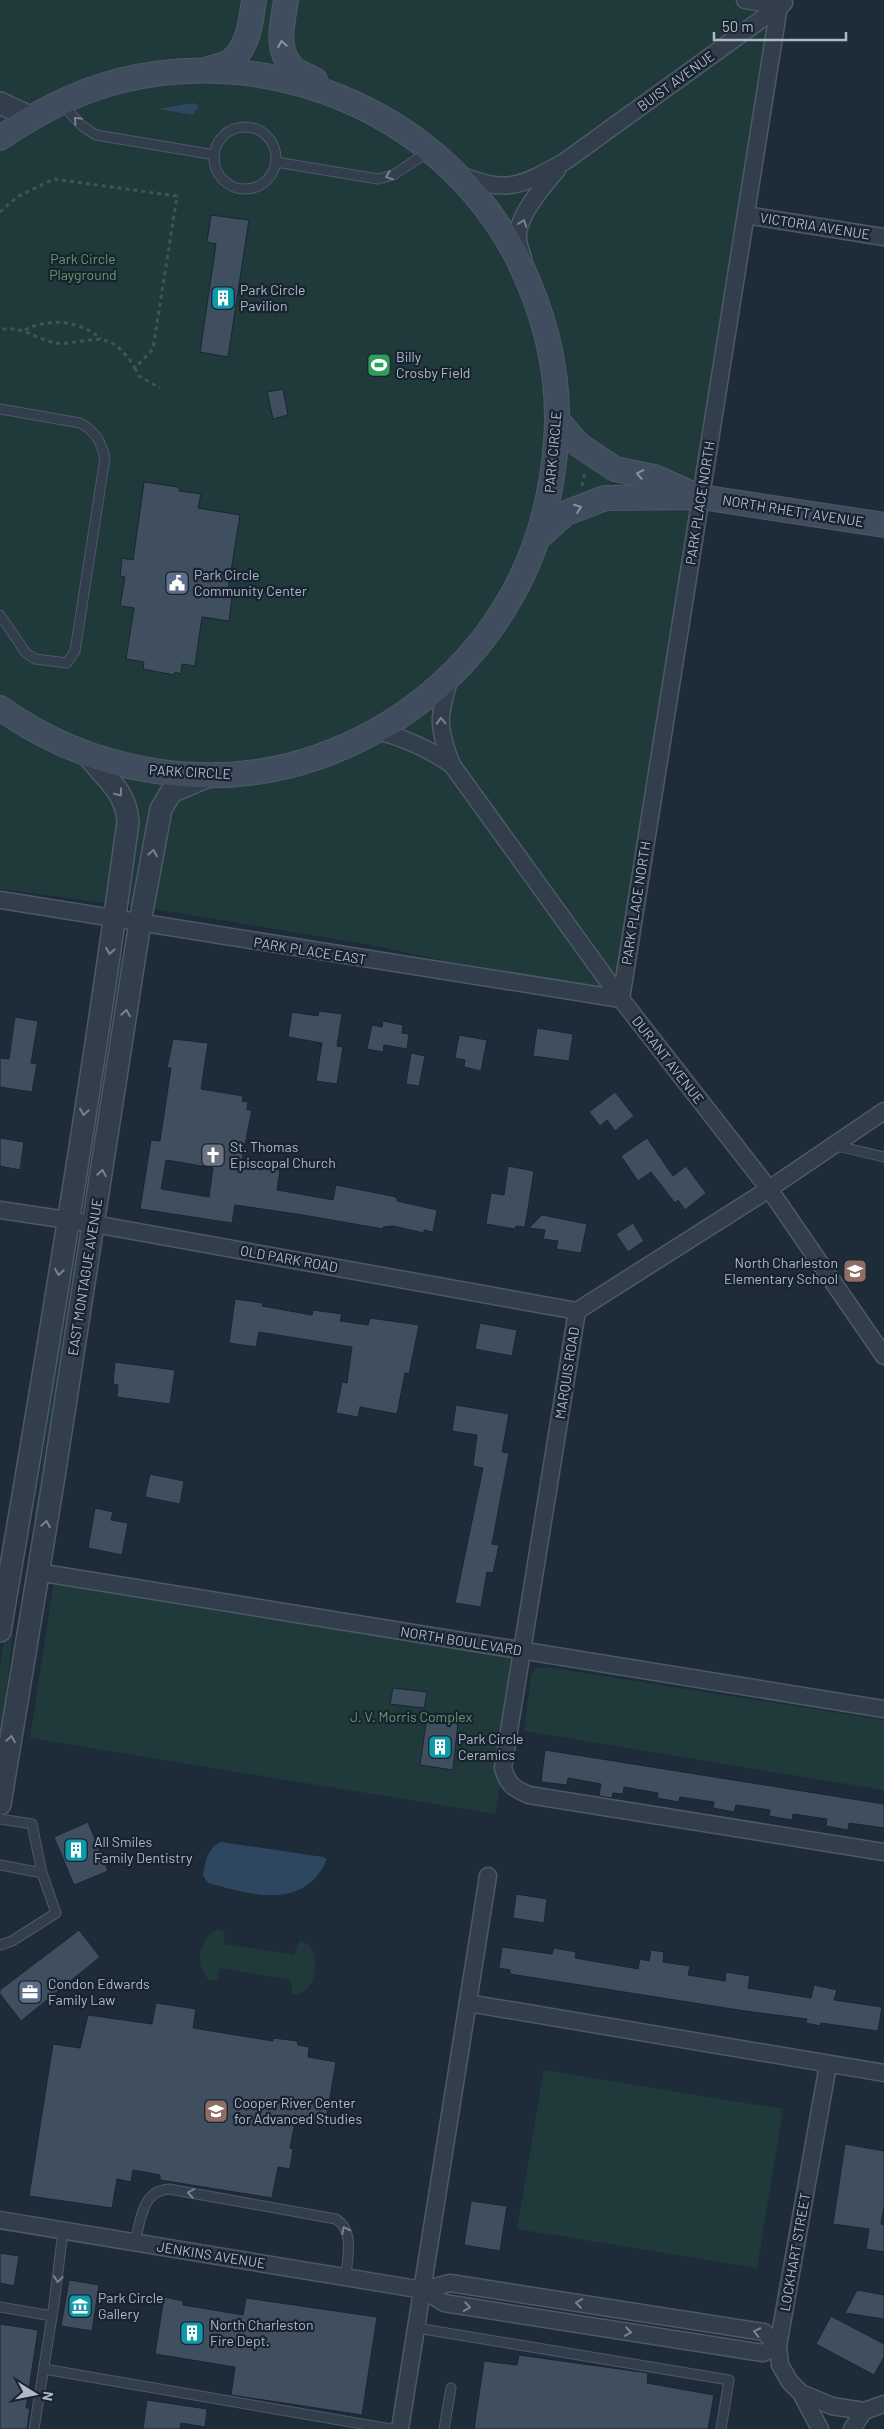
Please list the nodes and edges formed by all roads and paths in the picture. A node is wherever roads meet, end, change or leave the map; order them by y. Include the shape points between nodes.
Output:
1 (254, 0) edge
2 (286, 0) edge
3 (745, 0) edge
4 (783, 3) edge
5 (208, 70) junction
6 (342, 96) junction
7 (60, 102) junction
8 (0, 103) edge
9 (30, 118) junction
10 (0, 138) edge
11 (431, 151) junction
12 (215, 154) junction
13 (276, 162) junction
14 (564, 162) junction
15 (455, 173) junction
16 (0, 212) edge
17 (746, 215) junction
18 (884, 237) edge
19 (531, 286) junction
20 (0, 330) edge
21 (25, 330) junction
22 (102, 340) junction
23 (135, 368) junction
24 (160, 388) dead end
25 (0, 409) edge
26 (558, 421) junction
27 (586, 465) dead end
28 (581, 490) dead end
29 (701, 497) junction
30 (884, 525) edge
31 (539, 537) junction
32 (1, 620) edge
33 (450, 678) junction
34 (0, 708) edge
35 (377, 731) junction
36 (88, 755) junction
37 (452, 765) junction
38 (209, 776) junction
39 (0, 900) edge
40 (115, 918) junction
41 (140, 922) junction
42 (621, 999) junction
43 (884, 1111) edge
44 (833, 1145) junction
45 (884, 1157) edge
46 (770, 1189) junction
47 (0, 1210) edge
48 (66, 1221) junction
49 (94, 1224) junction
50 (577, 1311) junction
51 (884, 1356) edge
52 (5, 1568) edge
53 (38, 1572) junction
54 (0, 1631) edge
55 (522, 1651) junction
56 (884, 1709) edge
57 (0, 1804) edge
58 (0, 1819) edge
59 (884, 1852) edge
60 (0, 1865) edge
61 (42, 1873) junction
62 (488, 1876) dead end
63 (0, 1944) edge
64 (468, 2003) junction
65 (828, 2065) junction
66 (884, 2073) edge
67 (0, 2220) edge
68 (64, 2231) junction
69 (135, 2242) junction
70 (346, 2277) junction
71 (423, 2290) junction
72 (0, 2307) edge
73 (52, 2316) junction
74 (417, 2328) junction
75 (778, 2346) junction
76 (44, 2369) junction
77 (451, 2388) dead end
78 (801, 2393) junction
79 (884, 2404) edge
80 (864, 2411) junction
81 (34, 2429) edge
82 (391, 2429) edge
83 (400, 2429) edge
84 (444, 2429) edge
85 (720, 2429) edge
86 (820, 2429) edge
87 (852, 2429) edge

1 - 5 main road via 249,31 240,50 230,62
6 -> 2 main road via 291,67 284,56 281,37
3 - 4 street
4 - 14 street, BUIST AVENUE
4 - 17 street, PARK PLACE NORTH
5 - 6 main road, PARK CIRCLE via 263,74
5 - 7 main road, PARK CIRCLE via 162,72 116,82
6 - 11 main road, PARK CIRCLE via 383,117
7 - 9 main road, PARK CIRCLE
12 -> 7 lane via 96,135 82,126
8 - 9 street
9 - 10 main road, PARK CIRCLE
11 -> 13 lane via 393,175 378,180
11 - 15 main road, PARK CIRCLE
12 - 13 lane via 222,138 230,132 249,128 267,137 273,145
12 - 13 lane via 215,167 220,176 227,183 246,190 265,182 272,175
14 - 15 street, BUIST AVENUE via 528,182 510,186 485,185
19 -> 14 street, BUIST AVENUE via 517,237 532,201
15 - 19 main road, PARK CIRCLE via 486,207 511,245
16 - 23 path via 17,197 54,179 177,196 153,350
17 - 18 street, VICTORIA AVENUE
17 - 29 street, PARK PLACE NORTH
19 - 26 main road, PARK CIRCLE via 546,330
20 - 21 path
21 - 22 path via 57,343
21 - 22 path via 61,323 84,328
22 - 23 path via 117,347
23 - 24 path via 139,376
25 - 32 lane via 80,423 97,436 105,458 75,651 67,662 35,659 26,653
29 -> 26 main road, NORTH RHETT AVENUE via 654,476 615,469 579,446
26 - 31 main road, PARK CIRCLE via 553,480
27 - 28 path
29 - 30 main road, NORTH RHETT AVENUE
31 -> 29 main road, NORTH RHETT AVENUE via 566,513 605,498
29 - 42 street, PARK PLACE NORTH
31 - 33 main road, PARK CIRCLE via 523,576 502,613
33 - 35 main road, PARK CIRCLE
37 -> 33 street, DURANT AVENUE via 442,738 440,708
34 - 36 main road, PARK CIRCLE via 44,736
35 - 37 street, DURANT AVENUE via 431,750
35 - 38 main road, PARK CIRCLE via 304,762
36 - 38 main road, PARK CIRCLE via 147,771
36 -> 40 street, EAST MONTAGUE AVENUE via 122,796 127,808 128,822
37 - 42 street, DURANT AVENUE
41 -> 38 street, EAST MONTAGUE AVENUE via 161,809 171,792
39 - 40 street, PARK PLACE EAST
40 - 41 street, PARK PLACE EAST
40 -> 48 street, EAST MONTAGUE AVENUE
41 - 42 street, PARK PLACE EAST
49 -> 41 street, EAST MONTAGUE AVENUE
42 - 46 street, DURANT AVENUE
43 - 44 street, MARQUIS ROAD
44 - 45 lane
44 - 46 street, MARQUIS ROAD
46 - 50 street, MARQUIS ROAD
46 - 51 street, DURANT AVENUE
47 - 48 street, OLD PARK ROAD
48 - 49 street, OLD PARK ROAD
48 -> 52 street, EAST MONTAGUE AVENUE
49 - 50 street, OLD PARK ROAD
53 -> 49 street, EAST MONTAGUE AVENUE
50 - 55 street, MARQUIS ROAD
52 - 53 street
52 - 54 street, EAST MONTAGUE AVENUE
53 - 55 street, NORTH BOULEVARD
57 -> 53 street, EAST MONTAGUE AVENUE
55 - 56 street, NORTH BOULEVARD
55 - 59 street, MARQUIS ROAD via 503,1768 506,1781 516,1789 528,1795
58 - 61 lane via 32,1824
60 - 61 lane
61 - 63 lane via 56,1913 12,1941
62 - 64 street
64 - 65 street
64 - 71 street
65 - 66 street
65 - 75 street, LOCKHART STREET
67 - 68 street, JENKINS AVENUE
68 - 69 street, JENKINS AVENUE
68 -> 73 lane
69 - 70 street, JENKINS AVENUE
70 -> 69 lane via 349,2234 336,2219 169,2189 150,2197 144,2207
70 - 71 street, JENKINS AVENUE
71 - 74 street
71 - 75 street via 444,2303 763,2353
72 - 73 lane
73 - 76 lane
74 - 83 street
74 - 85 lane via 729,2380
75 - 78 street, LOCKHART STREET via 780,2365
76 - 81 lane
76 - 82 lane
77 - 84 lane
78 - 80 street via 832,2406
78 - 86 street, LOCKHART STREET
79 - 80 street
80 - 87 street

